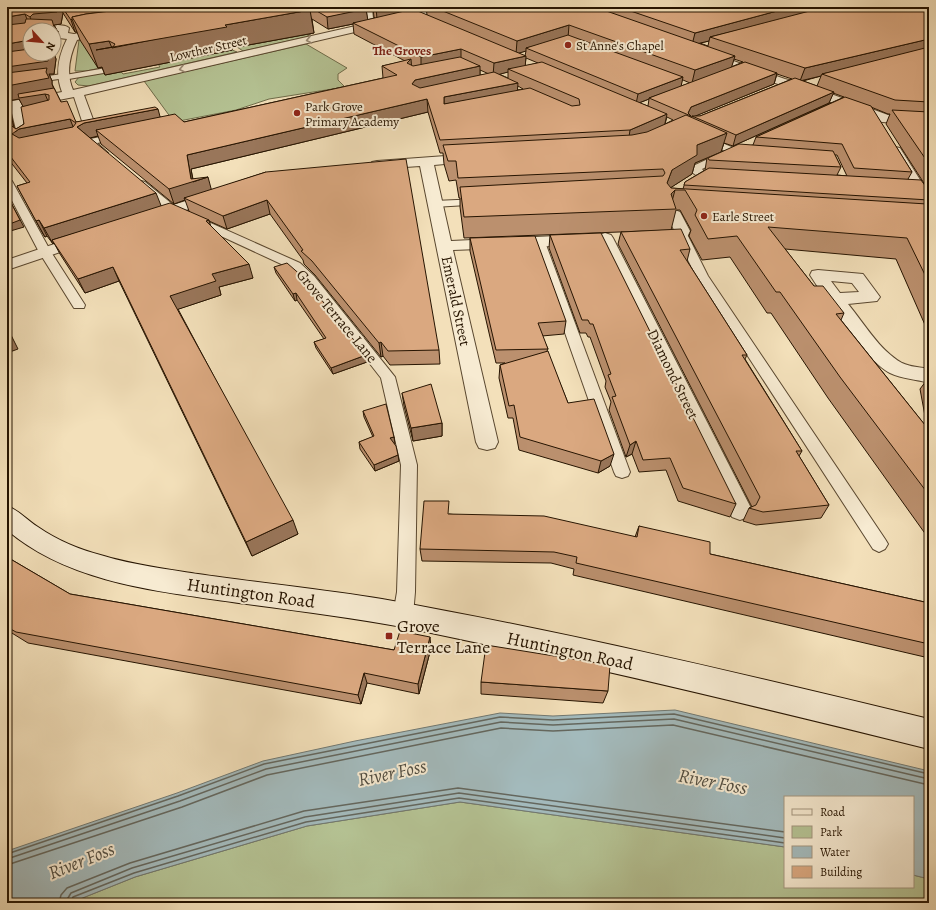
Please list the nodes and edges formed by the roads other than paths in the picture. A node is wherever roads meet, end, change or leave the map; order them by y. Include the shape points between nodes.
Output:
1 (405, 7) edge
2 (448, 7) edge
3 (356, 10) edge
4 (417, 15) junction
5 (430, 21) edge
6 (377, 24) junction
7 (315, 27) edge
8 (62, 28) edge
9 (117, 29) edge
10 (327, 34) junction
11 (74, 37) junction
12 (708, 44) edge
13 (67, 53) junction
14 (62, 54) edge
15 (118, 68) edge
16 (745, 68) junction
17 (732, 73) edge
18 (63, 77) junction
19 (818, 82) edge
20 (7, 84) edge
21 (794, 85) junction
22 (770, 92) edge
23 (73, 94) junction
24 (840, 102) junction
25 (11, 105) edge
26 (826, 109) edge
27 (872, 114) junction
28 (32, 115) edge
29 (929, 122) edge
30 (108, 123) edge
31 (7, 130) edge
32 (22, 133) junction
33 (133, 134) edge
34 (693, 134) edge
35 (754, 141) edge
36 (732, 151) junction
37 (755, 152) edge
38 (108, 157) edge
39 (488, 157) edge
40 (426, 160) junction
41 (364, 166) edge
42 (132, 177) edge
43 (703, 179) edge
44 (7, 181) edge
45 (904, 189) edge
46 (231, 190) edge
47 (918, 190) junction
48 (488, 201) edge
49 (434, 204) junction
50 (929, 206) edge
51 (675, 208) edge
52 (173, 210) junction
53 (137, 221) edge
54 (100, 234) edge
55 (681, 234) junction
56 (621, 238) junction
57 (540, 242) junction
58 (444, 246) junction
59 (45, 252) junction
60 (7, 265) edge
61 (799, 272) edge
62 (818, 275) junction
63 (835, 299) junction
64 (79, 305) dead end
65 (929, 376) edge
66 (487, 442) dead end
67 (622, 472) dead end
68 (740, 510) dead end
69 (8, 517) edge
70 (878, 544) dead end
71 (403, 615) junction
72 (929, 734) edge

1 - 4 street
2 - 4 street, Lowther Street
3 - 6 lane via 370,10 370,19
4 - 5 street
4 - 6 street, Lowther Street
6 - 10 street, Lowther Street
7 - 10 street
8 - 11 street via 64,28 63,36
9 - 11 street
10 -> 23 street, Lowther Street
11 - 13 street
12 - 16 street via 694,49
13 - 14 street
13 - 18 street
15 - 18 lane
16 - 17 lane
16 - 21 street
18 - 20 lane
18 - 23 street
19 - 21 street
21 - 22 street
21 - 24 street
23 - 25 street, Lowther Street
23 - 30 street via 89,127
24 - 26 lane
24 - 27 street
25 - 32 street
27 - 29 street via 893,120
27 - 47 street
28 - 32 lane
31 - 32 street
33 - 38 lane via 90,142
34 - 36 lane
35 - 36 lane
36 - 37 lane
36 - 43 lane via 697,168
39 - 40 street
40 - 41 street
40 - 49 street, Emerald Street
42 - 52 lane, Grove Terrace Lane
44 - 59 lane
45 - 47 street
46 - 52 street
47 - 50 street
48 - 49 lane
49 - 58 street, Emerald Street
51 - 55 street
52 - 53 street
52 - 71 lane, Grove Terrace Lane via 296,266 310,279 388,377 409,465 406,592
54 - 59 street
55 - 56 street
55 - 70 lane via 702,276
56 - 57 street
56 - 68 street, Diamond Street
57 - 58 street
57 - 67 lane
58 - 66 street, Emerald Street
59 - 60 street
59 - 64 lane
61 - 62 street
62 - 63 street
62 - 63 street via 857,278 871,297
63 - 65 street via 884,359 894,367
69 - 71 street, Huntington Road via 44,544 89,564 158,579
71 - 72 street, Huntington Road via 643,667

